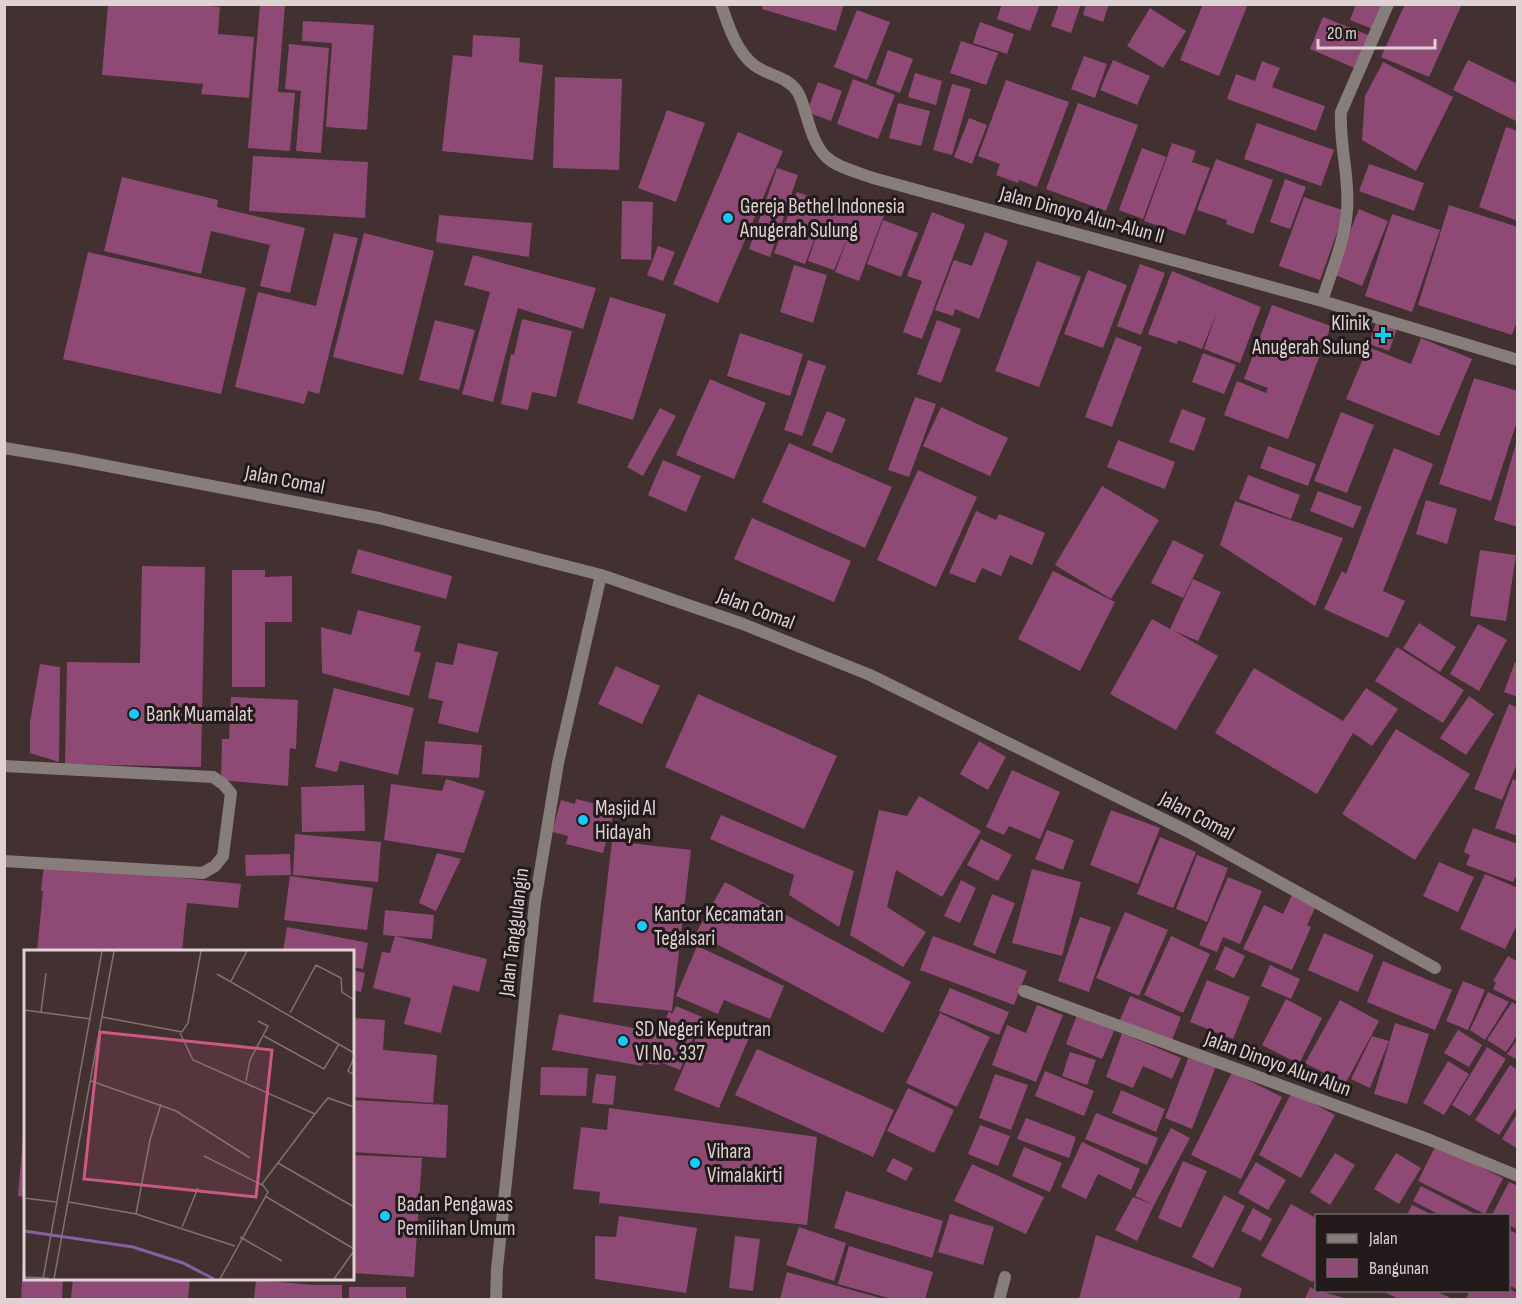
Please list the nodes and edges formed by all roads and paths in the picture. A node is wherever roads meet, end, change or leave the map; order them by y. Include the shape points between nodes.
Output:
1 (721, 4) edge
2 (1388, 4) edge
3 (1322, 301) junction
4 (1518, 360) edge
5 (4, 448) edge
6 (601, 575) junction
7 (4, 766) edge
8 (4, 861) edge
9 (1435, 968) dead end
10 (1024, 991) dead end
11 (1518, 1176) edge
12 (1005, 1277) dead end
13 (496, 1299) edge
14 (999, 1299) edge

1 - 3 street, Jalan Dinoyo Alun-Alun II via 741,51 754,66 797,90 813,140 822,155 838,165 873,178
2 - 3 street via 1341,112 1347,216
3 - 4 street, Jalan Dinoyo Alun-Alun II
5 - 6 street, Jalan Comal via 379,518
6 - 9 street, Jalan Comal via 743,624 870,675 1186,831
6 - 13 street, Jalan Tanggulangin via 558,763 535,903
7 - 8 street via 213,777 231,794 223,856 203,873
10 - 11 street, Jalan Dinoyo Alun Alun
12 - 14 street

